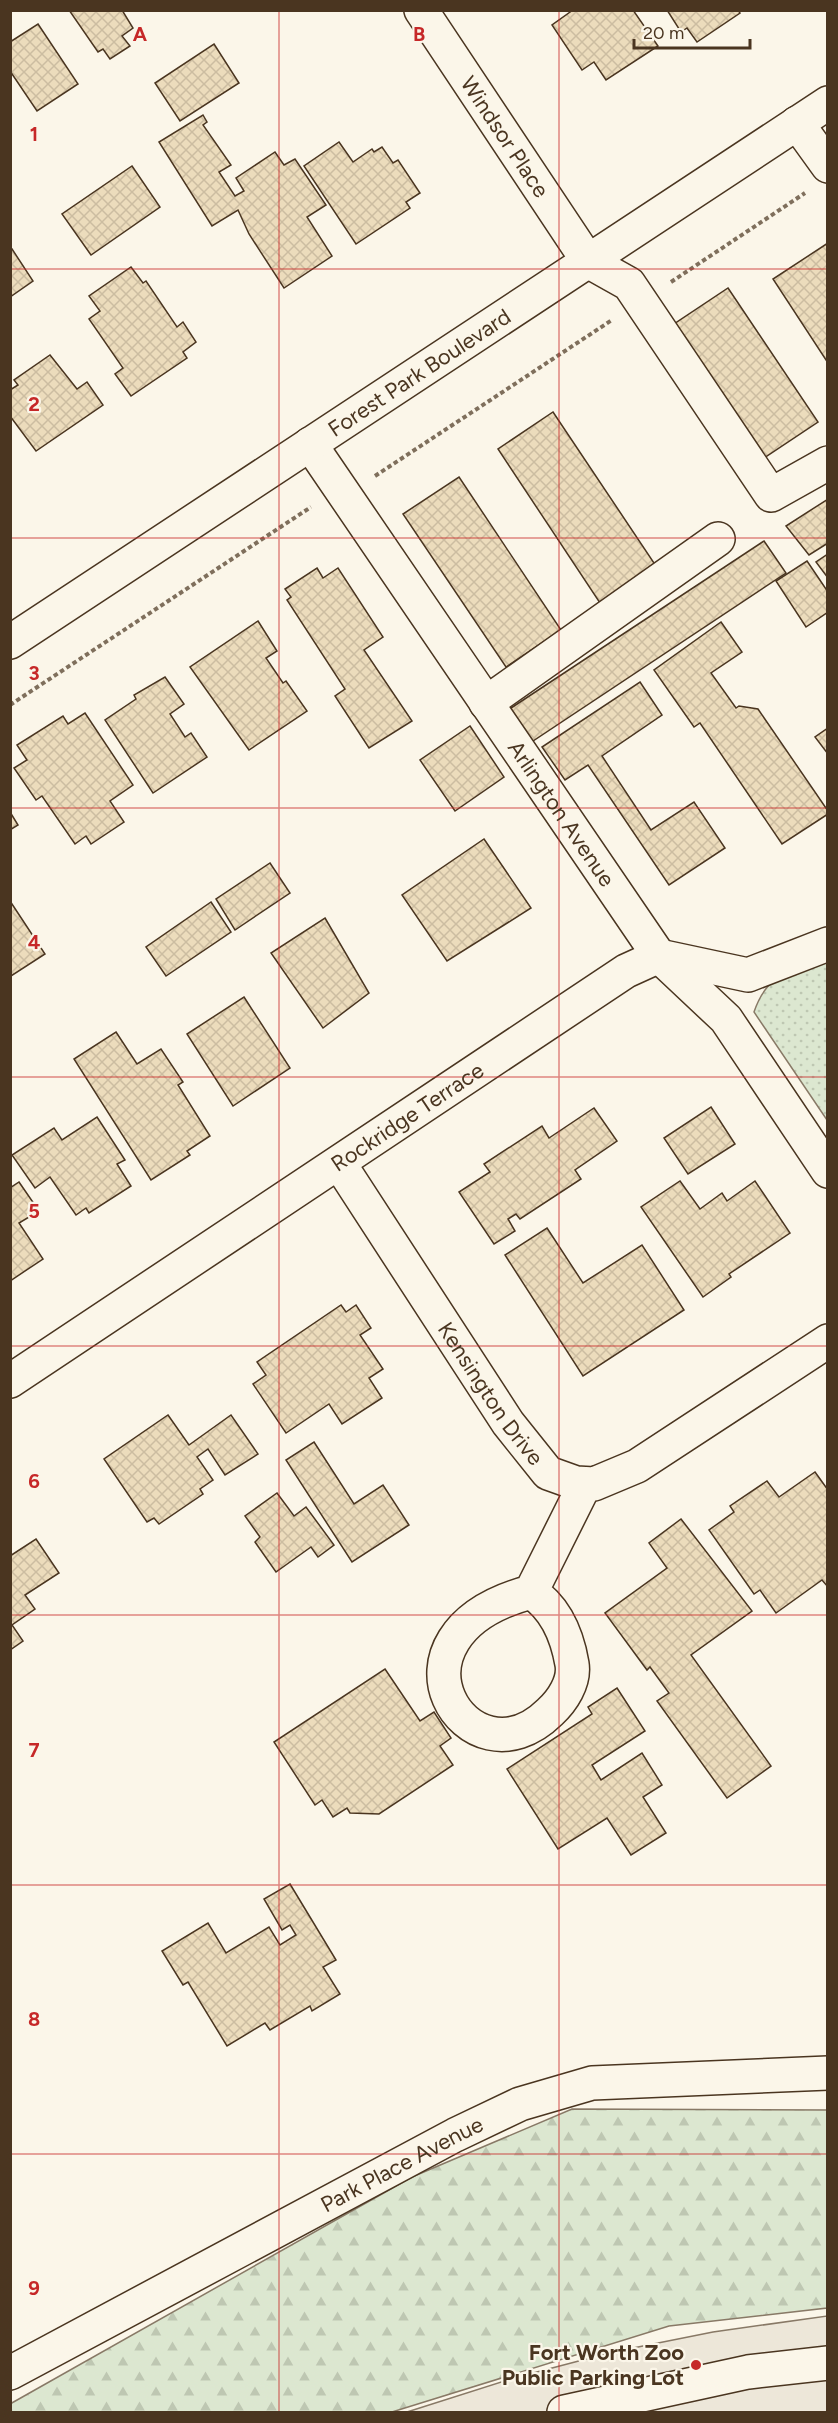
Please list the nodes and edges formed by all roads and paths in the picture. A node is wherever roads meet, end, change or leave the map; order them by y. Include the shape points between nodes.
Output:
1 (421, 10) edge
2 (828, 103) edge
3 (797, 123) junction
4 (828, 166) edge
5 (808, 191) dead end
6 (588, 261) junction
7 (641, 301) junction
8 (310, 444) junction
9 (828, 463) edge
10 (345, 496) junction
11 (718, 539) dead end
12 (10, 642) edge
13 (486, 703) junction
14 (10, 705) edge
15 (828, 944) edge
16 (658, 956) junction
17 (339, 1162) junction
18 (828, 1171) edge
19 (828, 1341) edge
20 (10, 1381) edge
21 (585, 1484) junction
22 (531, 1592) junction
23 (828, 2073) edge
24 (828, 2363) edge
25 (10, 2373) edge
26 (564, 2412) edge

1 - 6 street, Windsor Place
2 - 3 street, Forest Park Boulevard
3 - 4 street
3 - 6 street, Forest Park Boulevard
5 - 7 path
6 - 7 street via 629,284
6 - 8 street, Forest Park Boulevard
7 - 9 street via 771,495
7 - 10 path
8 - 10 street, Arlington Avenue
8 - 12 street, Forest Park Boulevard
10 - 13 street, Arlington Avenue
10 - 14 path via 322,499
11 - 13 street
13 - 16 street, Arlington Avenue
15 - 16 street via 747,975
16 - 17 street, Rockridge Terrace via 627,971
16 - 18 street, Arlington Avenue via 726,1019
17 - 20 street, Rockridge Terrace
17 - 21 street, Kensington Drive via 508,1423 548,1473
19 - 21 street via 637,1466
21 - 22 street
22 - 22 street via 503,1600 467,1624 454,1641 442,1670 443,1684 455,1710 478,1728 496,1735 529,1728 544,1719 559,1704 573,1670 555,1613 545,1600
23 - 25 street, Park Place Avenue via 592,2083 520,2104 454,2135
24 - 26 street via 747,2372

